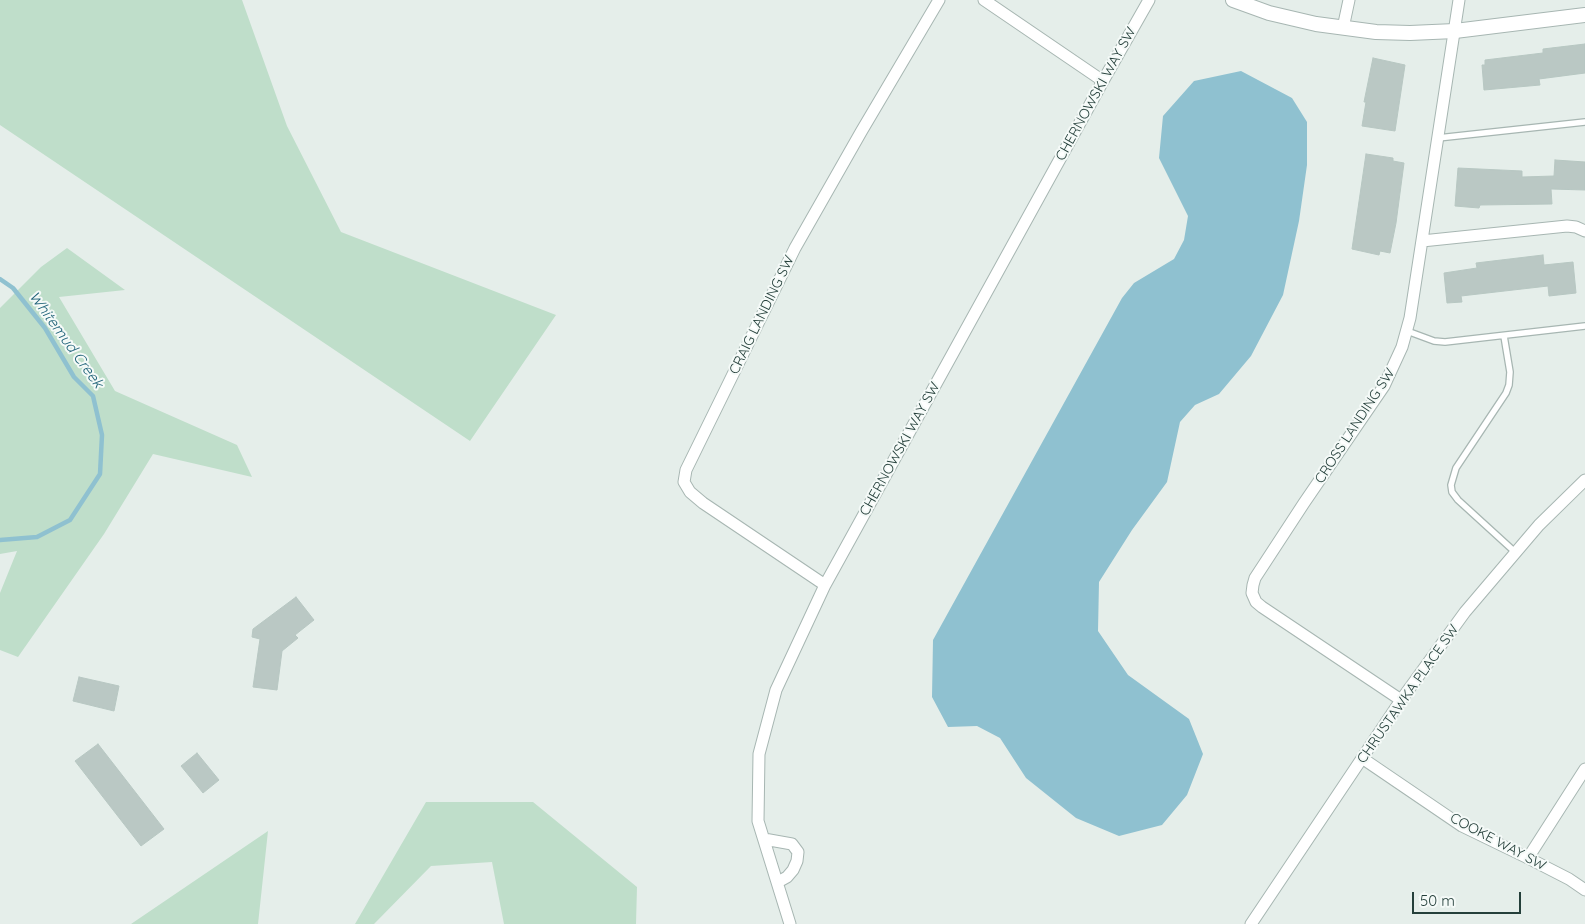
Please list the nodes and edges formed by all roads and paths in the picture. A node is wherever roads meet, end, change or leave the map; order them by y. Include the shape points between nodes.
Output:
1 (939, 0) edge
2 (984, 0) edge
3 (1149, 0) edge
4 (1233, 0) edge
5 (1349, 0) edge
6 (1459, 0) edge
7 (1585, 15) edge
8 (1343, 28) junction
9 (1455, 31) junction
10 (1103, 81) junction
11 (1585, 122) edge
12 (1438, 138) junction
13 (1585, 231) edge
14 (1422, 241) junction
15 (1585, 326) edge
16 (1407, 331) junction
17 (1504, 336) junction
18 (1585, 480) edge
19 (1515, 552) junction
20 (825, 585) junction
21 (1401, 700) junction
22 (1362, 758) junction
23 (1585, 769) edge
24 (764, 839) junction
25 (1528, 858) junction
26 (778, 882) junction
27 (1585, 890) edge
28 (790, 924) edge
29 (1251, 924) edge

1 - 20 street, CRAIG LANDING SW via 795,248 686,470 684,482 696,498
2 - 10 street
3 - 10 street, CHERNOWSKI WAY SW
4 - 8 street via 1278,15
5 - 8 street
6 - 9 street, CROSS LANDING SW
7 - 9 street
8 - 9 street via 1410,33
9 - 12 street, CROSS LANDING SW
10 - 20 street, CHERNOWSKI WAY SW
11 - 12 lane
12 - 14 street, CROSS LANDING SW
13 - 14 street via 1567,226
14 - 16 street, CROSS LANDING SW
15 - 17 lane
16 - 17 lane via 1445,342
16 - 21 street, CROSS LANDING SW via 1384,386 1255,578 1252,593 1262,607
17 - 19 lane via 1510,372 1506,394 1456,468 1451,485 1458,500
18 - 19 street, CHRUSTAWKA PLACE SW
19 - 21 street, CHRUSTAWKA PLACE SW via 1465,612
20 - 24 street, CHERNOWSKI WAY SW via 776,690 759,754 758,821
21 - 22 street, CHRUSTAWKA PLACE SW
22 - 25 street, COOKE WAY SW via 1462,826
22 - 29 street, CHRUSTAWKA PLACE SW
23 - 25 street
24 - 26 street, CHERNOWSKI WAY SW
24 - 26 street via 792,844 798,852 793,870
25 - 27 street, COOKE WAY SW
26 - 28 street, CHERNOWSKI WAY SW

